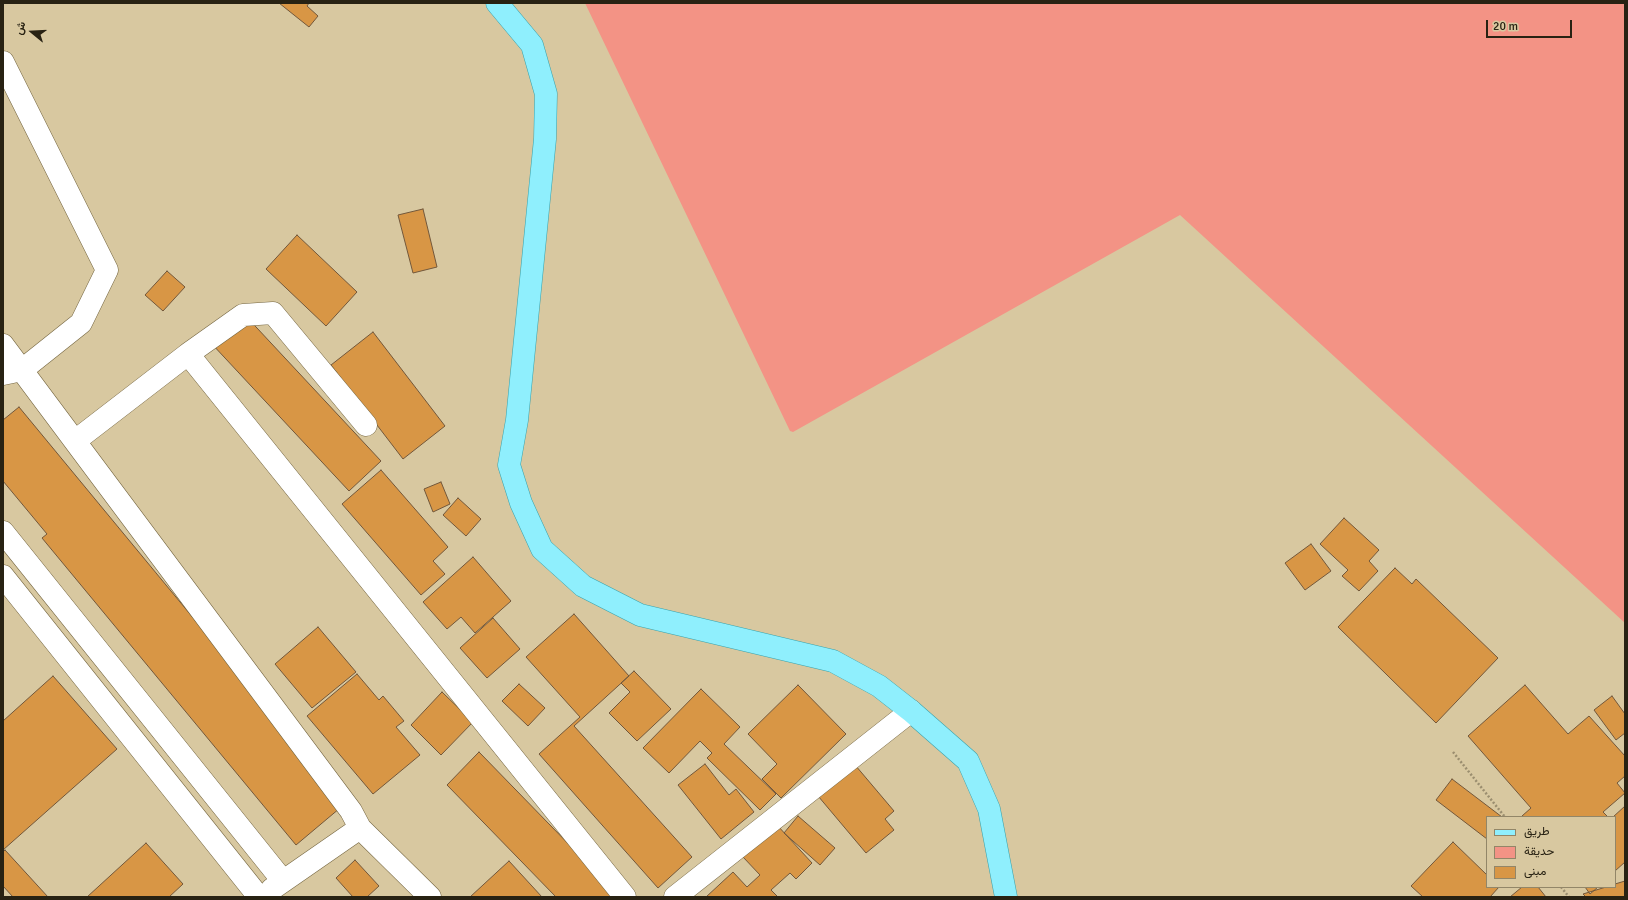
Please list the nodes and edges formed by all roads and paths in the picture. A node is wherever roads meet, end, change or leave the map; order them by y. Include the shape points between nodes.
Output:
1 (497, 3) edge
2 (3, 62) edge
3 (3, 345) edge
4 (188, 354) junction
5 (12, 372) edge
6 (366, 425) dead end
7 (75, 442) junction
8 (3, 532) edge
9 (3, 576) edge
10 (911, 711) junction
11 (1454, 752) dead end
12 (1504, 816) edge
13 (360, 828) junction
14 (283, 881) junction
15 (1562, 888) edge
16 (259, 897) edge
17 (430, 897) edge
18 (625, 897) edge
19 (675, 897) edge
20 (1006, 897) edge
21 (1569, 897) edge

1 - 10 main road via 532,45 546,94 545,139 518,412 509,465 521,503 542,549 583,586 640,615 833,661 879,686
2 - 5 street via 107,270 81,323
3 - 5 street
4 - 6 street via 243,315 273,313
4 - 7 street
4 - 18 street
5 - 7 street
7 - 13 street via 351,811
8 - 14 street
9 - 16 street
10 - 19 street
10 - 20 main road via 968,761 989,809
11 - 12 path
13 - 14 street
13 - 17 street
14 - 16 street
15 - 21 path

